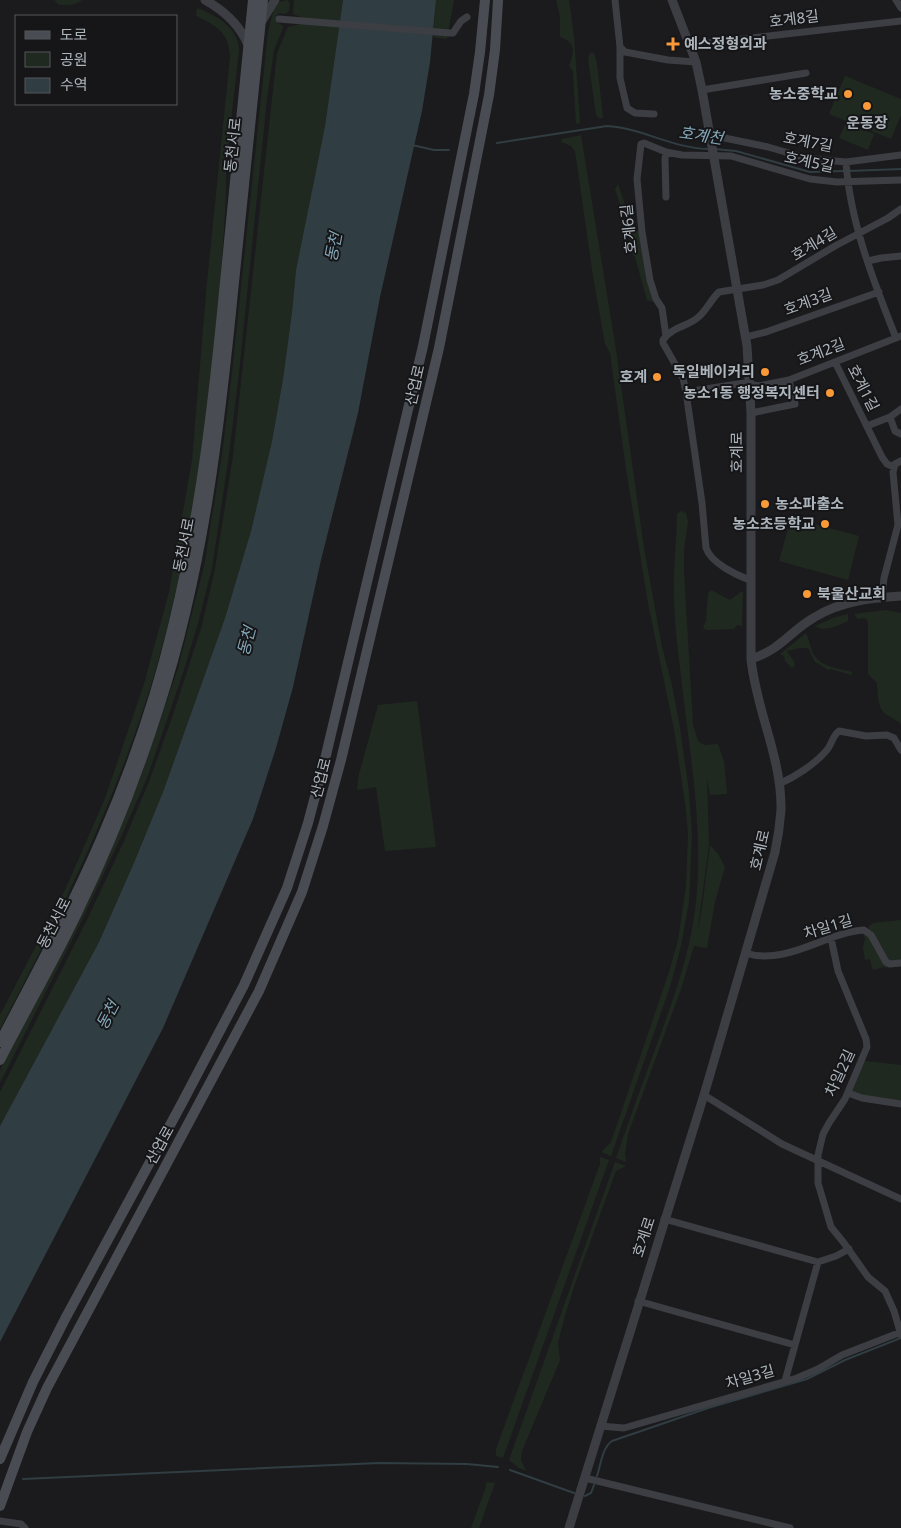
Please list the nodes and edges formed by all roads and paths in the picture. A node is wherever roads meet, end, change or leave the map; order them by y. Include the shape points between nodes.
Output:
1 (205, 0) edge
2 (253, 0) edge
3 (263, 0) edge
4 (275, 0) edge
5 (485, 0) edge
6 (615, 0) edge
7 (672, 0) edge
8 (896, 0) edge
9 (499, 1) edge
10 (901, 8) edge
11 (467, 17) dead end
12 (279, 19) dead end
13 (901, 21) edge
14 (260, 24) junction
15 (248, 44) junction
16 (690, 45) junction
17 (620, 47) junction
18 (696, 62) junction
19 (806, 73) dead end
20 (702, 90) junction
21 (654, 114) dead end
22 (711, 138) junction
23 (666, 152) junction
24 (714, 155) junction
25 (901, 155) edge
26 (846, 164) junction
27 (901, 180) edge
28 (847, 182) junction
29 (666, 197) dead end
30 (901, 209) edge
31 (859, 233) junction
32 (901, 256) edge
33 (868, 262) junction
34 (737, 289) junction
35 (879, 292) junction
36 (666, 336) junction
37 (898, 337) edge
38 (746, 338) junction
39 (835, 362) junction
40 (789, 380) junction
41 (749, 384) junction
42 (686, 392) junction
43 (901, 410) edge
44 (750, 413) junction
45 (890, 417) junction
46 (867, 426) junction
47 (901, 434) edge
48 (901, 461) edge
49 (894, 467) junction
50 (750, 580) junction
51 (901, 596) edge
52 (882, 597) junction
53 (751, 659) junction
54 (901, 750) edge
55 (779, 784) junction
56 (831, 938) junction
57 (745, 953) junction
58 (901, 963) edge
59 (0, 1042) edge
60 (0, 1060) edge
61 (848, 1093) junction
62 (704, 1095) junction
63 (901, 1104) edge
64 (818, 1161) junction
65 (900, 1196) edge
66 (664, 1220) junction
67 (849, 1249) junction
68 (818, 1262) junction
69 (638, 1301) junction
70 (900, 1333) edge
71 (795, 1345) junction
72 (785, 1381) junction
73 (600, 1426) junction
74 (0, 1459) edge
75 (585, 1478) junction
76 (0, 1506) edge
77 (0, 1521) edge
78 (25, 1528) edge
79 (569, 1528) edge
80 (790, 1528) edge

1 - 15 street via 231,20 244,34
2 - 15 main road, 동천서로
3 - 14 main road, 동천서로
4 - 14 street
5 - 74 main road, 산업로 via 474,94 424,346 326,755 287,888 244,985 60,1328
6 - 17 street
7 - 16 street
8 - 10 street
9 - 76 main road, 산업로 via 489,95 439,348 341,760 302,892 255,1000 47,1388
11 - 12 street via 450,34
13 - 16 street, 호계8길
14 - 60 main road, 동천서로 via 223,399 197,564 181,630 160,706 110,841 77,913
15 - 59 main road, 동천서로 via 205,468 173,628 151,703 102,837
16 - 18 street
17 - 18 street via 625,52
17 - 21 street via 620,78 626,108 635,113
18 - 20 street
19 - 20 street
20 - 22 street
22 - 24 street, 호계로
22 - 26 street, 호계7길
23 - 24 street, 호계6길 via 689,156
23 - 29 street
23 - 36 street, 호계6길 via 641,144 637,169 647,264 653,290 662,308
24 - 28 street, 호계5길 via 731,156 810,179
24 - 34 street, 호계로
25 - 26 street, 호계7길
26 - 28 street
27 - 28 street, 호계5길
28 - 31 street
30 - 31 street, 호계4길
31 - 33 street
31 - 34 street, 호계4길 via 778,280
32 - 33 street
33 - 35 street
34 - 36 street via 717,293 697,318
34 - 38 street, 호계로
35 - 37 street
35 - 38 street, 호계3길
36 - 42 street, 호계6길 via 663,343 683,378
37 - 39 street, 호계2길
38 - 41 street, 호계로
39 - 40 street, 호계2길
39 - 46 street, 호계1길
40 - 41 street via 760,386
40 - 44 street, 호계2길 via 794,404
41 - 42 street
41 - 44 street, 호계로
42 - 50 street, 호계6길 via 708,553
43 - 45 street, 호계1길
44 - 50 street, 호계로
45 - 46 street, 호계1길
45 - 47 street, 호계1길 via 895,431
46 - 49 street, 호계1길 via 882,457
48 - 49 street
49 - 52 street via 898,525
50 - 53 street, 호계로
51 - 52 street
52 - 53 street via 828,610 773,650
53 - 55 street, 호계로
54 - 55 street via 894,738 887,735 866,736 839,731 825,752
55 - 57 street, 호계로 via 779,833
56 - 57 street, 차일1길 via 790,953 765,956
56 - 58 street, 차일1길 via 866,931 886,962
56 - 61 street, 차일2길 via 838,971 867,1042
57 - 62 street, 호계로
61 - 63 street
61 - 64 street, 차일2길 via 826,1128
62 - 64 street via 771,1138
62 - 66 street, 호계로
64 - 65 street
64 - 67 street, 차일2길 via 818,1186 828,1220
66 - 68 street
66 - 69 street, 호계로
67 - 68 street
67 - 70 street, 차일2길 via 868,1277 885,1291
68 - 71 street
69 - 71 street
69 - 73 street, 호계로
70 - 72 street, 차일3길
71 - 72 street
72 - 73 street, 차일3길 via 624,1428
73 - 75 street, 호계로
75 - 79 street, 호계로
75 - 80 street
77 - 78 street via 21,1524

